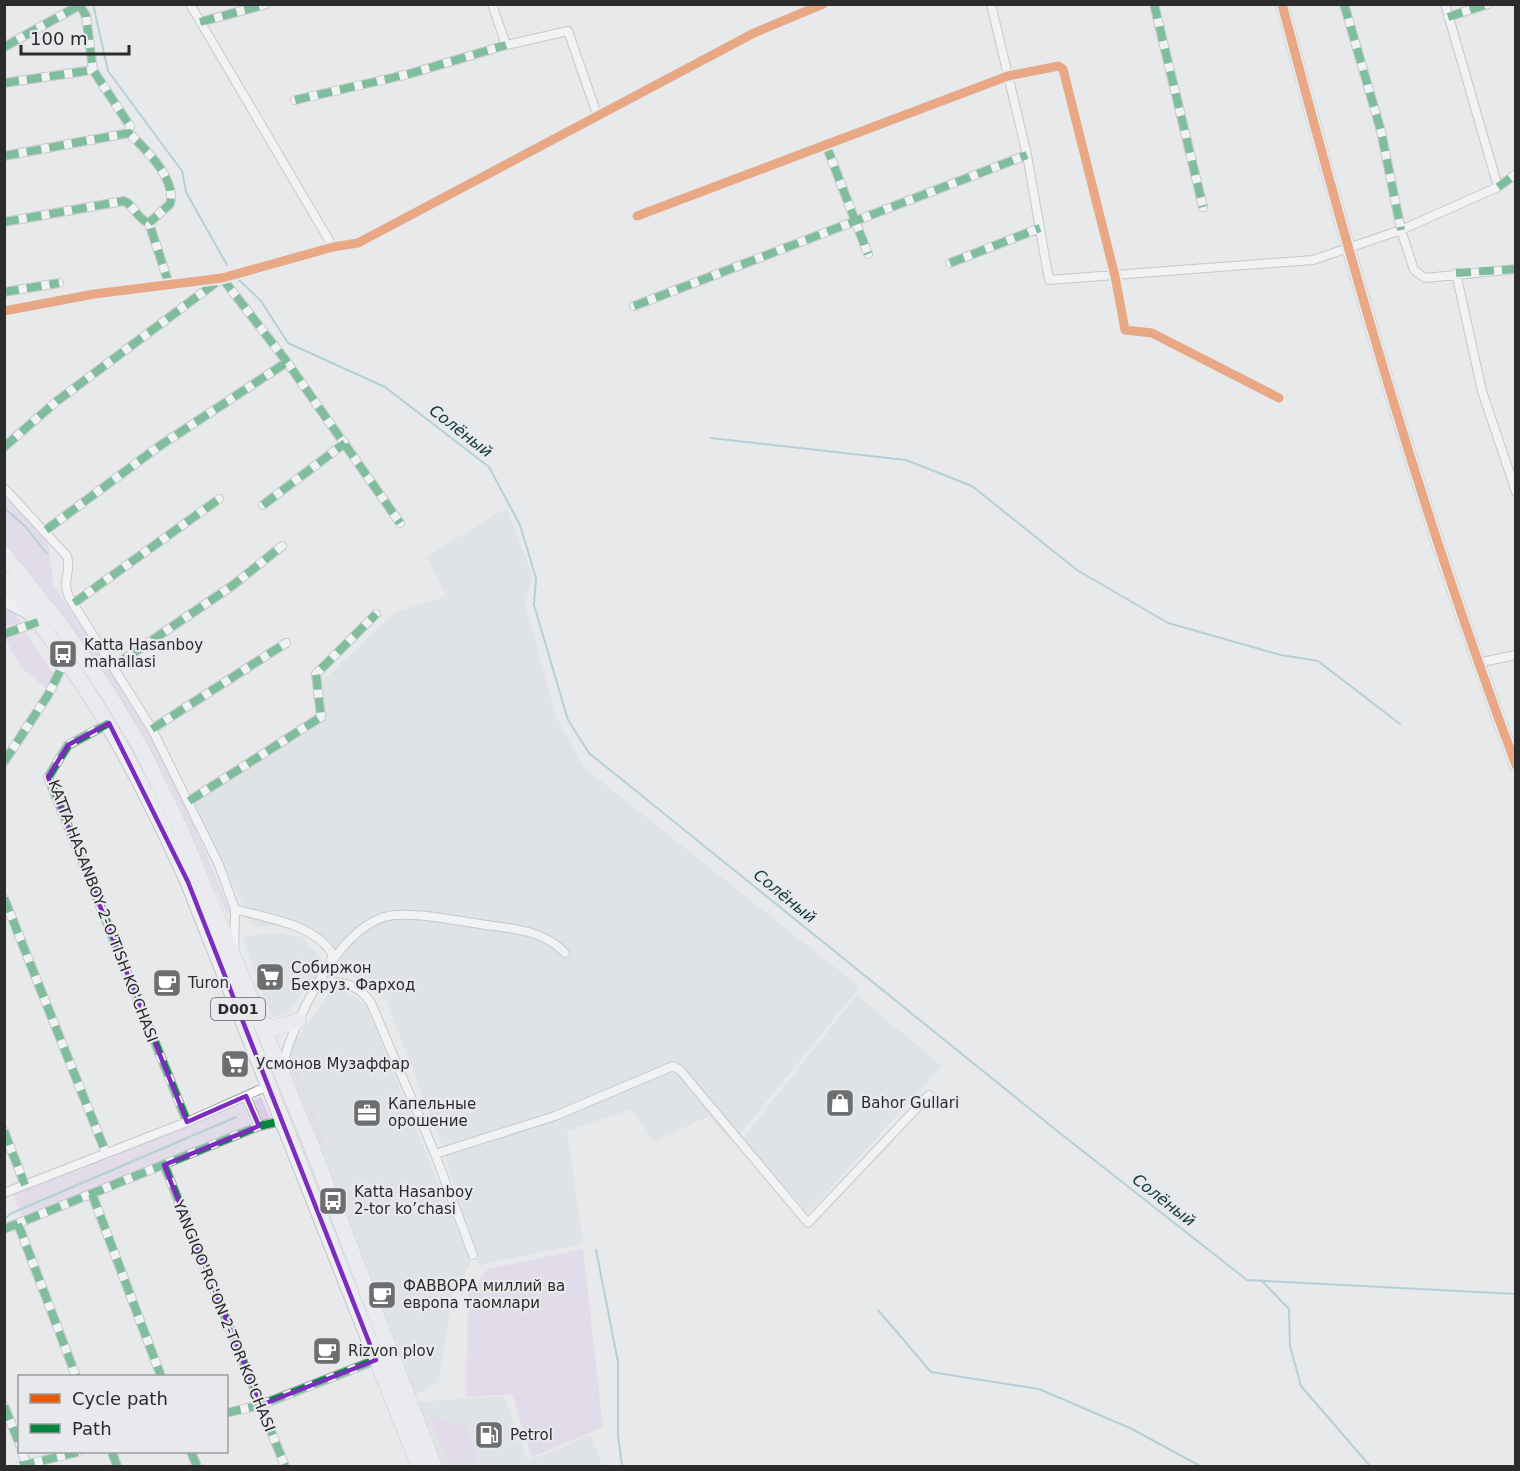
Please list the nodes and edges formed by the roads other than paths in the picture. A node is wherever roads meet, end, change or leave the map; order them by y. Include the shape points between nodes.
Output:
1 (190, 4) edge
2 (267, 4) edge
3 (492, 4) edge
4 (823, 4) edge
5 (991, 4) edge
6 (1155, 4) edge
7 (1282, 4) edge
8 (1344, 4) edge
9 (1445, 4) edge
10 (1488, 4) edge
11 (80, 5) edge
12 (1448, 17) junction
13 (200, 22) junction
14 (506, 45) junction
15 (4, 47) edge
16 (93, 70) junction
17 (1008, 76) junction
18 (4, 83) edge
19 (295, 100) dead end
20 (598, 117) junction
21 (129, 133) junction
22 (826, 145) junction
23 (1027, 155) junction
24 (4, 156) edge
25 (1515, 174) edge
26 (1498, 187) junction
27 (1203, 207) dead end
28 (637, 216) dead end
29 (855, 221) junction
30 (4, 222) edge
31 (149, 223) junction
32 (1040, 228) junction
33 (1401, 230) junction
34 (333, 248) junction
35 (1348, 250) junction
36 (868, 254) dead end
37 (950, 263) dead end
38 (1515, 269) edge
39 (1456, 273) junction
40 (1114, 276) junction
41 (222, 278) junction
42 (59, 283) dead end
43 (169, 284) junction
44 (4, 292) edge
45 (634, 306) dead end
46 (4, 311) edge
47 (287, 362) junction
48 (1279, 398) dead end
49 (345, 443) junction
50 (4, 447) edge
51 (4, 488) edge
52 (1515, 492) edge
53 (219, 499) dead end
54 (263, 504) dead end
55 (400, 523) dead end
56 (46, 530) junction
57 (282, 546) dead end
58 (4, 554) edge
59 (6, 589) edge
60 (74, 603) junction
61 (376, 614) dead end
62 (38, 622) junction
63 (4, 634) edge
64 (286, 643) dead end
65 (1515, 655) edge
66 (66, 659) junction
67 (1477, 663) junction
68 (114, 666) junction
69 (109, 723) junction
70 (152, 729) junction
71 (4, 762) edge
72 (1515, 765) edge
73 (189, 801) junction
74 (4, 898) edge
75 (235, 909) junction
76 (565, 953) dead end
77 (234, 959) junction
78 (331, 962) junction
79 (318, 982) junction
80 (258, 1020) junction
81 (298, 1020) junction
82 (280, 1073) junction
83 (268, 1086) junction
84 (929, 1095) dead end
85 (246, 1096) junction
86 (282, 1120) junction
87 (187, 1122) junction
88 (259, 1126) junction
89 (4, 1131) edge
90 (106, 1154) junction
91 (435, 1154) junction
92 (164, 1165) junction
93 (25, 1185) junction
94 (4, 1193) edge
95 (92, 1194) junction
96 (18, 1224) junction
97 (4, 1229) edge
98 (473, 1255) dead end
99 (376, 1360) junction
100 (75, 1375) edge
101 (160, 1375) edge
102 (4, 1406) edge
103 (261, 1406) junction
104 (228, 1413) edge
105 (18, 1440) edge
106 (74, 1453) edge
107 (190, 1453) edge
108 (24, 1466) edge
109 (196, 1467) edge
110 (285, 1467) edge
111 (419, 1467) edge
112 (434, 1467) edge

1 - 13 street
2 - 13 street
3 - 14 street
4 - 20 street via 754,33
5 - 17 street
6 - 27 street
7 - 35 street
8 - 33 street via 1381,131
9 - 12 street
10 - 12 street
11 - 15 street
11 - 16 street via 86,16
12 - 26 street
13 - 34 street
14 - 19 street via 409,75
14 - 20 street via 568,31
16 - 18 street
16 - 21 street via 130,126
17 - 22 street
17 - 23 street
17 - 40 street via 1053,65 1063,69
20 - 34 street via 358,243
21 - 24 street
21 - 31 street via 172,189 170,204
22 - 28 street
22 - 29 street
23 - 29 street
23 - 32 street
25 - 26 street
26 - 33 street
29 - 36 street
29 - 45 street
30 - 31 street via 119,200 127,202 138,218
31 - 43 street
32 - 37 street
32 - 40 street via 1049,280
33 - 35 street
33 - 39 street via 1418,275 1425,278
34 - 41 street
35 - 40 street via 1313,260
35 - 67 street
38 - 39 street
39 - 52 street via 1482,391
40 - 48 street via 1125,330 1152,333
41 - 43 street
41 - 47 street
41 - 50 street via 57,400
42 - 44 street
43 - 46 street
47 - 49 street
47 - 56 street via 158,447
49 - 54 street
49 - 55 street
51 - 56 street
53 - 60 street
56 - 60 street via 67,556 64,584
57 - 68 street via 232,586
58 - 77 highway, D001 via 91,666 130,729 180,828
59 - 62 highway, D001
60 - 68 street
61 - 73 street via 316,674 321,717
62 - 63 street
62 - 66 highway, D001
64 - 70 street
65 - 67 street
66 - 69 highway, D001
66 - 71 street via 48,695
67 - 72 street
68 - 70 street
69 - 83 highway, D001 via 140,777 188,882
69 - 87 street, KATTA HASANBOY 2-O'TISH KO'CHASI via 68,745 48,777
70 - 73 street
73 - 75 street
74 - 90 street
75 - 77 street
75 - 78 street via 301,928 326,945 332,953
76 - 78 street via 534,932 431,917 385,917 363,929
77 - 80 highway, D001
78 - 79 street
79 - 81 street
79 - 91 street via 345,982 365,994
80 - 81 highway via 272,1029
80 - 82 highway, D001
81 - 82 street
82 - 83 highway
82 - 112 highway, D001 via 311,1144
83 - 85 street
83 - 86 highway, D001
84 - 91 street via 808,1223 674,1066 555,1116
85 - 87 street
85 - 88 street
86 - 88 street
86 - 99 highway, D001
87 - 90 street
88 - 92 street
89 - 93 street
90 - 93 street
91 - 98 street
92 - 95 street
92 - 103 street, YANGIQO'RG'ON 2-TOR KO'CHASI
93 - 94 street
95 - 96 street
95 - 101 street
96 - 97 street
96 - 100 street
99 - 103 street
99 - 111 highway, D001
102 - 105 street
103 - 104 street
103 - 110 street, YANGIQO'RG'ON 2-TOR KO'CHASI
106 - 108 street
107 - 109 street

